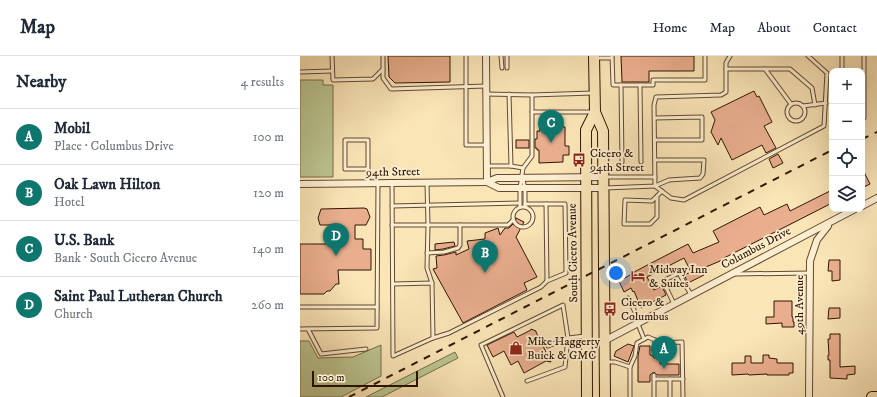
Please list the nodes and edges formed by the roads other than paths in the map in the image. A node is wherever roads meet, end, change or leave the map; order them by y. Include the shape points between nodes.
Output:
1 (332, 56) edge
2 (383, 56) edge
3 (466, 56) edge
4 (486, 56) edge
5 (502, 56) edge
6 (507, 56) edge
7 (705, 56) edge
8 (730, 56) edge
9 (808, 56) edge
10 (842, 56) edge
11 (864, 56) edge
12 (594, 57) edge
13 (612, 57) edge
14 (502, 68) dead end
15 (507, 68) dead end
16 (842, 68) edge
17 (383, 69) junction
18 (726, 69) junction
19 (765, 69) junction
20 (332, 71) junction
21 (300, 72) edge
22 (621, 85) junction
23 (640, 85) junction
24 (486, 86) junction
25 (466, 87) junction
26 (595, 93) junction
27 (486, 94) junction
28 (509, 94) junction
29 (532, 95) junction
30 (826, 103) junction
31 (791, 104) junction
32 (815, 104) junction
33 (864, 104) edge
34 (802, 106) junction
35 (532, 112) junction
36 (595, 112) junction
37 (654, 118) junction
38 (655, 140) junction
39 (487, 145) junction
40 (655, 160) junction
41 (622, 162) dead end
42 (641, 162) dead end
43 (487, 166) junction
44 (511, 166) junction
45 (523, 168) junction
46 (368, 169) junction
47 (522, 177) junction
48 (586, 177) junction
49 (603, 177) junction
50 (655, 177) junction
51 (487, 182) junction
52 (368, 183) junction
53 (378, 183) junction
54 (392, 183) junction
55 (427, 183) junction
56 (300, 184) edge
57 (655, 186) junction
58 (522, 188) junction
59 (585, 188) junction
60 (603, 188) junction
61 (662, 191) junction
62 (657, 196) junction
63 (877, 198) edge
64 (546, 204) junction
65 (865, 204) edge
66 (427, 205) junction
67 (520, 205) junction
68 (392, 206) junction
69 (525, 206) junction
70 (849, 212) edge
71 (513, 220) junction
72 (833, 220) junction
73 (392, 225) junction
74 (428, 225) junction
75 (460, 225) junction
76 (427, 253) junction
77 (810, 273) junction
78 (731, 274) junction
79 (546, 281) junction
80 (432, 283) junction
81 (393, 284) junction
82 (691, 295) junction
83 (628, 298) dead end
84 (674, 304) junction
85 (300, 307) edge
86 (378, 307) junction
87 (639, 323) junction
88 (300, 329) edge
89 (308, 329) junction
90 (587, 335) junction
91 (433, 338) junction
92 (568, 338) junction
93 (644, 339) junction
94 (655, 340) junction
95 (604, 341) junction
96 (548, 346) dead end
97 (366, 349) dead end
98 (654, 355) dead end
99 (604, 362) junction
100 (630, 367) junction
101 (670, 379) junction
102 (683, 379) junction
103 (527, 381) dead end
104 (503, 397) edge
105 (587, 397) edge
106 (605, 397) edge
107 (630, 397) edge
108 (654, 397) edge
109 (670, 397) edge
110 (683, 397) edge
111 (809, 397) edge
112 (872, 397) edge
113 (877, 397) edge

1 - 20 lane
2 - 17 lane
3 - 25 lane
4 - 24 street
5 - 14 lane
6 - 15 lane
7 - 23 lane via 705,80 653,80 653,85
8 - 18 lane
9 - 30 lane via 827,73
10 - 16 lane
11 - 33 lane
12 - 13 lane
12 - 26 main road, South Cicero Avenue
13 - 22 lane via 612,85
17 - 20 lane via 373,79 332,80
17 - 25 lane via 383,78 391,89
18 - 19 lane
18 - 37 lane via 726,92 721,95 656,97
19 - 31 lane
19 - 32 lane via 790,69 812,88
20 - 21 lane
22 - 23 lane
22 - 41 lane
23 - 42 lane
24 - 25 lane
24 - 27 street
25 - 39 lane via 466,145
26 - 29 lane
26 - 36 main road, South Cicero Avenue
27 - 28 lane
27 - 39 street
28 - 29 lane
28 - 44 lane
29 - 35 lane
30 - 32 lane
30 - 61 lane via 824,126 817,130 684,200 671,198
31 - 34 lane via 797,103
31 - 34 lane via 786,112 794,121 801,120 804,115
32 - 34 lane
35 - 36 lane
35 - 45 lane via 532,156
36 - 48 main road, South Cicero Avenue via 586,130
36 - 49 main road, South Cicero Avenue via 603,131
37 - 38 lane
37 - 38 lane via 702,117 702,140
38 - 40 lane
39 - 43 street
40 - 50 lane
40 - 57 lane via 704,160 703,174 700,178 670,180
43 - 44 lane
43 - 51 street
44 - 45 lane
45 - 47 lane
46 - 46 lane via 368,140 345,140 345,169
46 - 52 lane
47 - 48 street, 94th Street
47 - 51 street, 94th Street via 497,178
47 - 58 lane
48 - 49 street, 94th Street
48 - 59 main road, South Cicero Avenue
49 - 50 lane
49 - 60 main road, South Cicero Avenue
50 - 57 lane
51 - 55 street, 94th Street
51 - 58 street, 94th Street via 499,188
52 - 53 street, 94th Street
52 - 56 street, 94th Street
53 - 54 street, 94th Street
53 - 86 lane
54 - 55 street, 94th Street
54 - 68 lane
55 - 66 lane
57 - 60 lane
57 - 61 lane
58 - 59 street, 94th Street
58 - 67 lane
58 - 69 lane
59 - 60 street, 94th Street
59 - 90 main road, South Cicero Avenue
60 - 95 main road, South Cicero Avenue
61 - 62 lane
62 - 62 lane via 652,201 625,200 624,224 650,224 658,217
63 - 65 street
64 - 69 lane
64 - 79 lane
64 - 79 lane via 564,204 566,273
66 - 67 lane
66 - 68 lane
66 - 74 lane
67 - 69 lane
67 - 71 lane via 514,211
68 - 73 lane
69 - 71 lane via 532,214 531,224 519,227
70 - 72 street, Columbus Drive
71 - 75 lane via 508,225
72 - 77 street, 49th Avenue via 817,240 810,261
72 - 78 street, Columbus Drive
73 - 74 lane
73 - 81 lane
74 - 75 lane
74 - 76 lane
75 - 76 lane via 458,248
76 - 80 lane via 427,268
77 - 78 lane
77 - 111 street, 49th Avenue
78 - 82 street, Columbus Drive
79 - 91 lane via 541,287 449,333
80 - 81 lane
80 - 91 lane
81 - 91 lane via 393,356
82 - 84 street, Columbus Drive
82 - 84 lane via 678,273 663,281
83 - 87 lane
84 - 87 street, Columbus Drive
85 - 86 lane
86 - 89 lane via 377,328
87 - 93 lane
87 - 95 street, Columbus Drive
88 - 89 lane
89 - 97 lane via 321,354
90 - 92 lane
90 - 105 main road, South Cicero Avenue
92 - 96 lane
92 - 103 lane via 566,367
92 - 104 lane via 563,305 481,345
93 - 94 lane via 648,337
93 - 100 lane via 637,343
94 - 98 lane
94 - 102 lane via 662,343 682,342
95 - 99 main road, South Cicero Avenue
99 - 100 lane via 615,362
99 - 106 main road, South Cicero Avenue
100 - 107 lane
101 - 102 lane
101 - 108 lane via 654,377
101 - 109 lane
102 - 110 lane
112 - 113 main road

